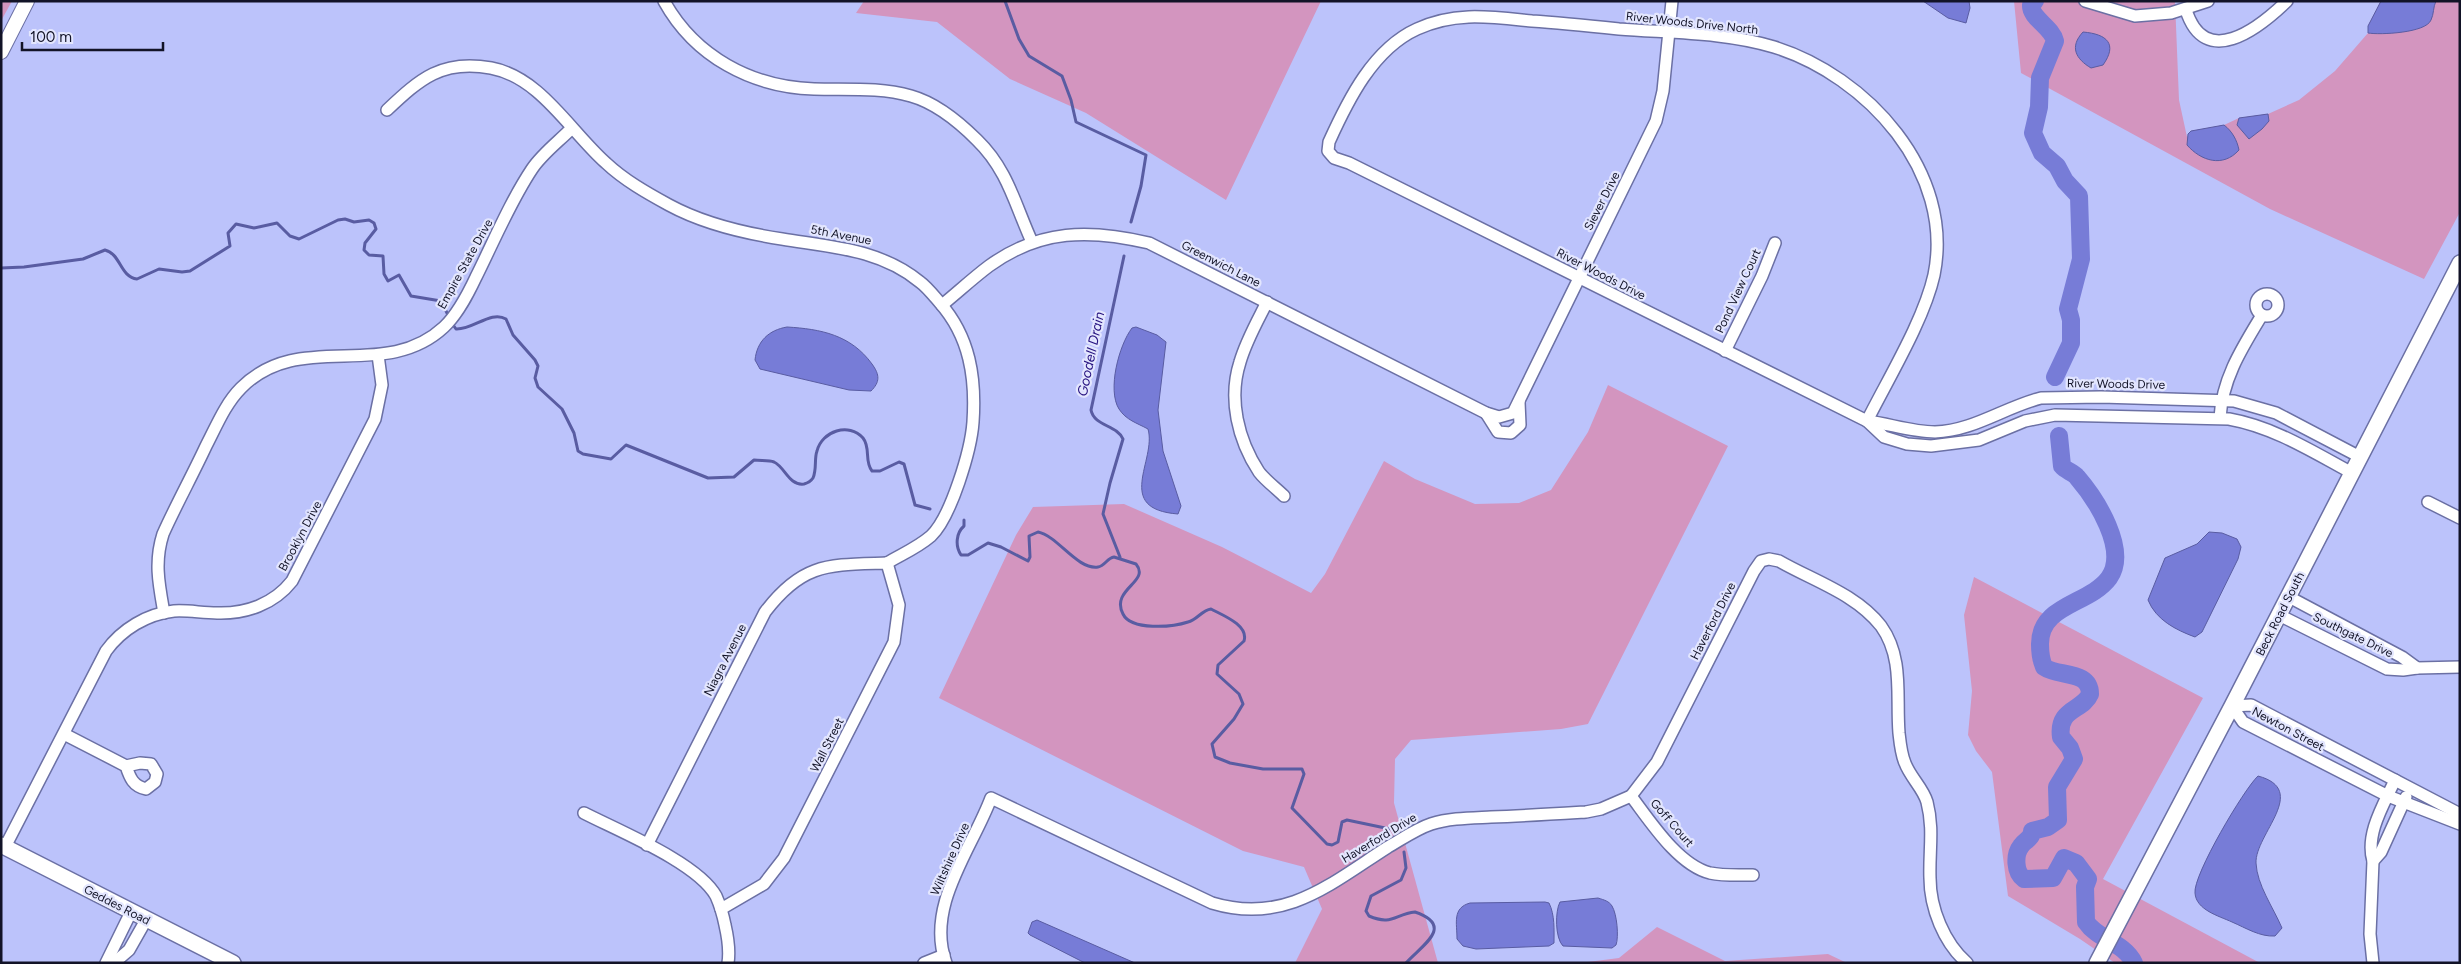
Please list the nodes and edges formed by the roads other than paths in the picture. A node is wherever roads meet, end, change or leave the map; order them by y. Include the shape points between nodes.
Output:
1 (27, 1) edge
2 (664, 1) edge
3 (1672, 1) edge
4 (2085, 1) edge
5 (2208, 1) edge
6 (2287, 1) edge
7 (2186, 10) junction
8 (1669, 33) junction
9 (1, 52) edge
10 (387, 110) dead end
11 (571, 129) junction
12 (1328, 147) joint
13 (1032, 242) junction
14 (1775, 243) dead end
15 (2458, 269) edge
16 (1580, 278) junction
17 (1267, 302) junction
18 (942, 305) junction
19 (2262, 315) dead end
20 (1725, 351) junction
21 (378, 355) junction
22 (2221, 399) junction
23 (1519, 402) junction
24 (1486, 414) junction
25 (1508, 415) joint
26 (2220, 418) junction
27 (1867, 421) junction
28 (1511, 433) joint
29 (2360, 457) junction
30 (2352, 474) junction
31 (1284, 496) dead end
32 (2428, 502) dead end
33 (2460, 518) edge
34 (887, 563) junction
35 (2289, 597) junction
36 (164, 613) junction
37 (2279, 615) junction
38 (2460, 667) edge
39 (2417, 668) junction
40 (2232, 706) junction
41 (64, 734) junction
42 (126, 766) dead end
43 (2396, 780) junction
44 (2410, 788) junction
45 (1632, 796) junction
46 (2388, 796) junction
47 (991, 798) joint
48 (2403, 803) junction
49 (584, 813) dead end
50 (2460, 814) edge
51 (2460, 824) edge
52 (647, 845) junction
53 (3, 846) edge
54 (2373, 861) junction
55 (1753, 875) dead end
56 (721, 909) junction
57 (131, 912) junction
58 (146, 920) junction
59 (945, 959) edge
60 (106, 963) edge
61 (114, 963) edge
62 (233, 963) edge
63 (728, 963) edge
64 (924, 963) edge
65 (1967, 963) edge
66 (2097, 963) edge
67 (2373, 963) edge

1 - 9 street
2 - 13 street via 675,19 705,50 730,68 754,79 794,88 876,89 913,96 948,114 978,141 1008,181
3 - 8 street, Siever Drive
4 - 7 street via 2135,16
5 - 7 street
6 - 7 street via 2249,32 2216,41 2192,27
8 - 12 street, River Woods Drive North via 1484,16 1432,22 1401,38 1376,61 1362,80
8 - 16 street, Siever Drive via 1663,92 1656,121
8 - 27 street, River Woods Drive North via 1754,42 1789,52 1820,67 1849,85 1874,109 1898,137 1919,170 1930,198 1935,224 1934,275 1922,309
10 - 11 street, 5th Avenue via 427,76 457,67 479,66 504,71 522,80 539,92
11 - 18 street, 5th Avenue via 623,177 672,206 735,230 872,255 921,282
11 - 21 street, Empire State Drive via 531,170 460,306 444,327 415,346
12 - 16 street, River Woods Drive via 1334,158
13 - 17 street, Greenwich Lane via 1081,233 1149,243
13 - 18 street, Greenwich Lane via 989,266
14 - 20 street, Pond View Court
15 - 29 main road, Beck Road South
16 - 20 street, River Woods Drive
16 - 23 street, Siever Drive
17 - 24 street, Greenwich Lane
17 - 31 street via 1240,362 1235,401 1237,424 1260,473
18 - 34 street, 5th Avenue via 969,354 975,396 973,432 952,503 942,521 932,535 913,550
19 - 22 street via 2238,354
20 - 27 street, River Woods Drive
21 - 36 street, Brooklyn Drive via 382,385 375,419 299,570 285,590 272,600 248,609 218,613
21 - 36 street, Empire State Drive via 298,358 266,369 239,390 224,411 163,534 157,567
22 - 26 street
22 - 27 street, River Woods Drive via 2040,398 1973,424 1935,432
22 - 29 street, River Woods Drive via 2266,409
23 - 25 street, Siever Drive via 1513,413
23 - 28 street, Siever Drive via 1520,425
24 - 25 street, Greenwich Lane
24 - 28 street, Greenwich Lane via 1498,432
26 - 27 street, River Woods Drive via 2055,415 2025,421 1979,440 1931,446 1907,444 1884,436
26 - 30 street, River Woods Drive via 2266,428
29 - 30 main road, Beck Road South
30 - 35 main road, Beck Road South
32 - 33 street
34 - 52 street, Niagra Avenue via 834,565 812,570 780,592 765,612
34 - 56 street, Wall Street via 899,605 894,642 784,858 764,884
35 - 37 main road, Beck Road South
35 - 39 street, Southgate Drive
36 - 41 street, Brooklyn Drive via 133,625 114,640
37 - 39 street, Southgate Drive via 2387,669
37 - 40 main road, Beck Road South
38 - 39 street, Southgate Drive
40 - 43 street, Newton Street via 2251,705
40 - 46 street, Newton Street via 2243,722
40 - 66 main road, Beck Road South
41 - 42 street
41 - 53 street, Brooklyn Drive
43 - 44 street, Newton Street
43 - 46 street
44 - 48 street
44 - 50 street, Newton Street
45 - 47 street, Haverford Drive via 1586,812 1434,823 1410,834 1308,898 1277,908 1257,910 1212,903
45 - 55 street, Goff Court via 1676,852 1693,864 1710,873
45 - 65 street, Haverford Drive via 1657,762 1761,561 1779,561 1852,599 1869,612 1890,642 1897,664 1899,733 1904,762 1926,799 1932,827 1930,877 1933,903 1951,944
46 - 48 street, Newton Street
46 - 54 street via 2371,838
47 - 59 street, Wiltshire Drive via 946,899 941,923
48 - 51 street, Newton Street
48 - 54 street via 2381,852
49 - 52 street
52 - 56 street via 696,873 716,895
53 - 57 main road, Geddes Road
54 - 67 street via 2370,934
56 - 63 street via 728,936
57 - 58 main road, Geddes Road
57 - 60 street
58 - 61 street via 129,950
58 - 62 main road, Geddes Road
59 - 64 street

